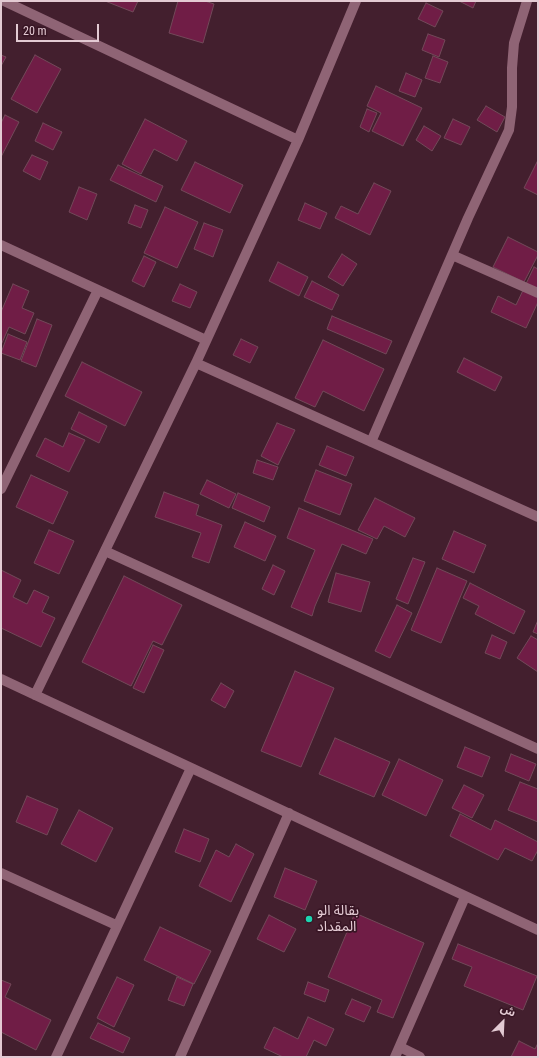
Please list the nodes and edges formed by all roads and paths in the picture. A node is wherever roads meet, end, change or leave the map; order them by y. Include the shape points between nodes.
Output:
1 (4, 1) edge
2 (356, 1) edge
3 (527, 1) edge
4 (298, 140) junction
5 (1, 245) edge
6 (452, 254) junction
7 (98, 290) junction
8 (538, 293) edge
9 (206, 340) junction
10 (196, 363) junction
11 (371, 442) junction
12 (1, 488) edge
13 (537, 513) edge
14 (105, 551) junction
15 (1, 678) edge
16 (35, 695) junction
17 (538, 750) edge
18 (190, 768) junction
19 (289, 813) junction
20 (1, 873) edge
21 (465, 897) junction
22 (116, 925) junction
23 (538, 930) edge
24 (400, 1047) junction
25 (56, 1057) edge
26 (180, 1057) edge
27 (395, 1057) edge
28 (420, 1057) edge

1 - 4 street
2 - 4 street
3 - 6 street via 514,43 509,130
4 - 9 street
5 - 7 street
6 - 8 street
6 - 11 street
7 - 9 street
7 - 12 street
9 - 10 street
10 - 11 street
10 - 14 street
11 - 13 street
14 - 16 street
14 - 17 street
15 - 16 street
16 - 18 street
18 - 19 street
18 - 22 street
19 - 21 street
19 - 26 street
20 - 22 street
21 - 23 street
21 - 24 street
22 - 25 street
24 - 27 street
24 - 28 street

